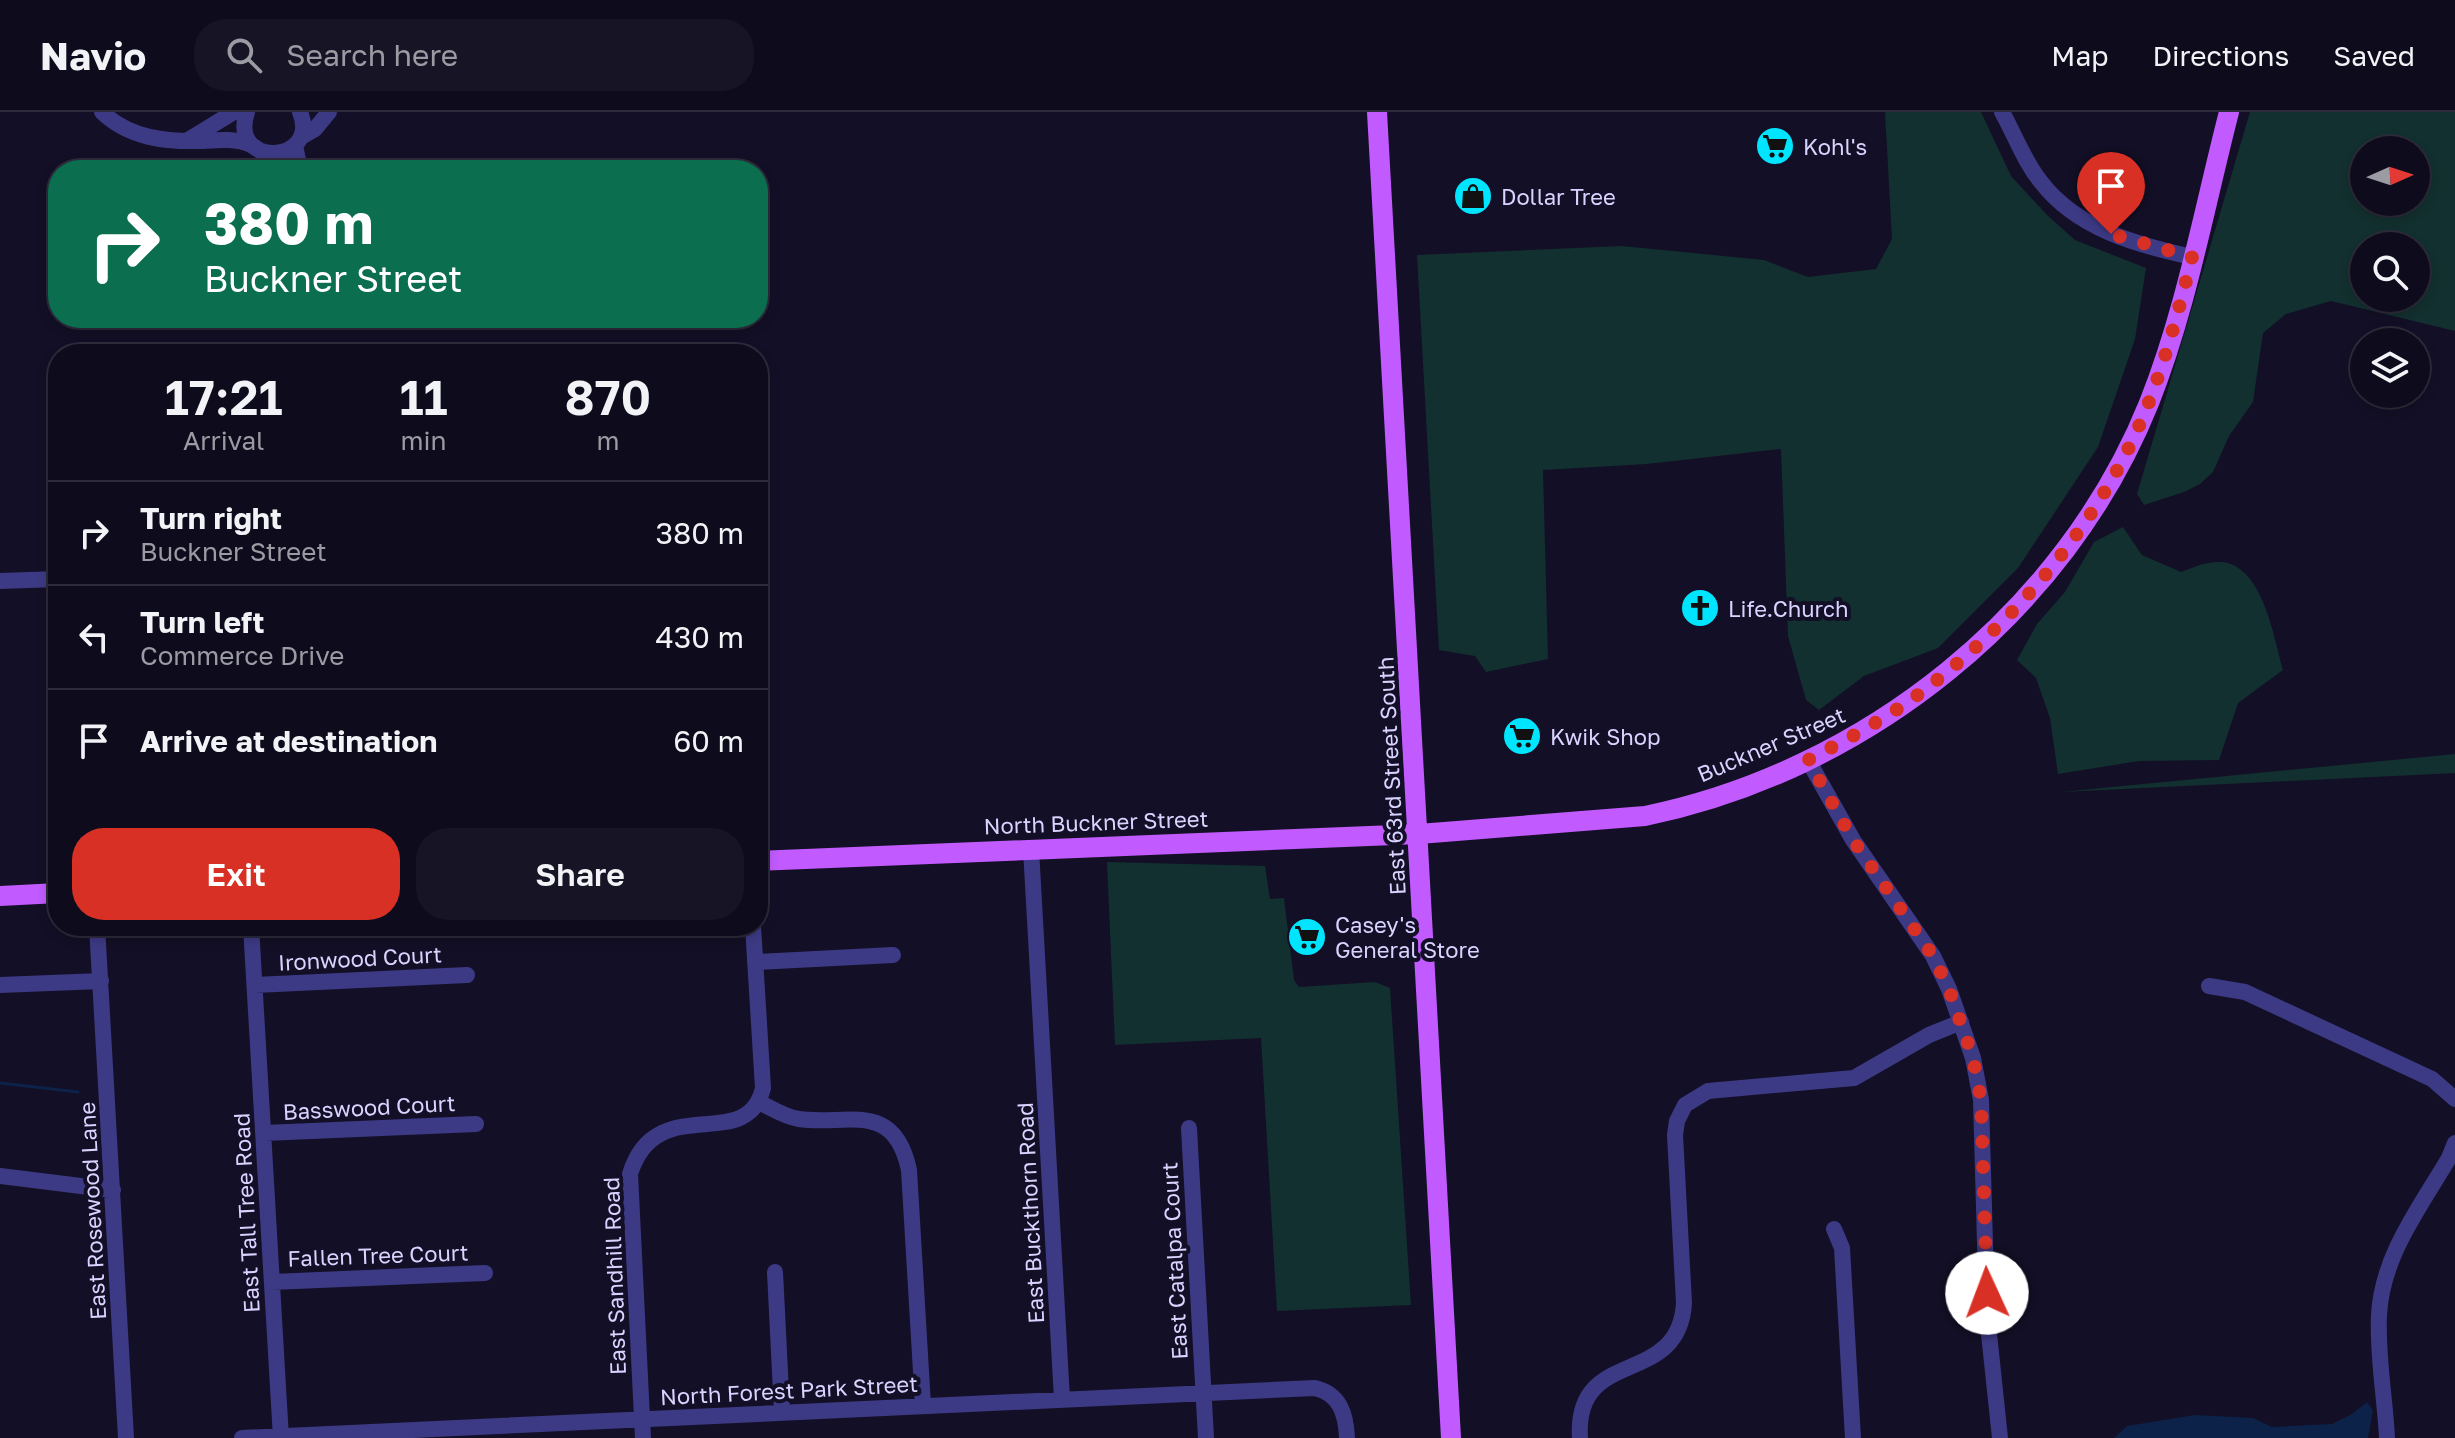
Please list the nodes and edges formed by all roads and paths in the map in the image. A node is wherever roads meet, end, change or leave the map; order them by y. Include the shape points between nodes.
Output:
1 (102, 112) edge
2 (234, 112) edge
3 (247, 112) edge
4 (300, 112) edge
5 (329, 112) edge
6 (1377, 112) edge
7 (2002, 112) edge
8 (2229, 112) edge
9 (188, 140) junction
10 (298, 141) junction
11 (253, 146) junction
12 (268, 160) edge
13 (299, 160) edge
14 (2192, 257) junction
15 (48, 579) edge
16 (0, 581) edge
17 (1808, 760) junction
18 (1427, 833) junction
19 (1031, 849) junction
20 (768, 861) edge
21 (48, 894) edge
22 (0, 896) edge
23 (98, 936) edge
24 (252, 936) edge
25 (754, 936) edge
26 (893, 955) dead end
27 (755, 962) junction
28 (467, 975) dead end
29 (101, 981) junction
30 (0, 985) edge
31 (255, 985) junction
32 (2209, 986) dead end
33 (1961, 1022) junction
34 (2455, 1099) edge
35 (759, 1102) junction
36 (476, 1124) dead end
37 (1189, 1128) dead end
38 (264, 1133) junction
39 (2455, 1143) edge
40 (0, 1176) edge
41 (113, 1190) junction
42 (1834, 1229) dead end
43 (775, 1272) dead end
44 (485, 1273) dead end
45 (272, 1282) junction
46 (1203, 1392) junction
47 (1062, 1399) junction
48 (923, 1405) junction
49 (782, 1412) junction
50 (642, 1419) junction
51 (281, 1437) edge
52 (126, 1438) edge
53 (242, 1438) edge
54 (643, 1438) edge
55 (1206, 1438) edge
56 (1347, 1438) edge
57 (1451, 1438) edge
58 (1580, 1438) edge
59 (1853, 1438) edge
60 (2000, 1438) edge
61 (2387, 1438) edge

1 - 9 street via 134,133
2 - 9 street
3 - 11 street via 245,131
4 - 10 street via 303,127
5 - 10 street
6 - 18 main road, East 63rd Street South
7 - 14 street via 2031,168 2065,207 2111,234
8 - 14 main road, Buckner Street
9 - 11 street via 235,140
10 - 11 street via 279,154
10 - 13 street
11 - 12 street
14 - 17 main road, Buckner Street via 2149,403 2096,507 2055,563 1975,648 1919,693
15 - 16 street
17 - 18 main road, Buckner Street via 1645,816
17 - 33 street via 1853,840 1933,956
18 - 19 main road, North Buckner Street
18 - 57 main road, East 63rd Street South
19 - 20 main road, North Buckner Street
19 - 47 street, East Buckthorn Road
21 - 22 main road
23 - 29 street, East Rosewood Lane
24 - 31 street, East Tall Tree Road
25 - 27 street
26 - 27 street
27 - 35 street via 763,1088
28 - 31 street, Ironwood Court
29 - 30 street
29 - 41 street, East Rosewood Lane
31 - 38 street, East Tall Tree Road
32 - 34 street via 2245,992 2432,1079
33 - 58 street via 1854,1078 1708,1091 1683,1108 1675,1135 1682,1320 1667,1348 1614,1373 1592,1390 1580,1415
33 - 60 street via 1981,1100 1987,1315
35 - 48 street via 796,1119 861,1118 883,1127 899,1143 909,1170
35 - 50 street, East Sandhill Road via 732,1122 660,1132 632,1167 628,1182
36 - 38 street, Basswood Court
37 - 46 street, East Catalpa Court
38 - 45 street, East Tall Tree Road
39 - 61 street via 2393,1256 2384,1285 2379,1328
40 - 41 street
41 - 52 street, East Rosewood Lane
42 - 59 street via 1842,1248
43 - 49 street
44 - 45 street, Fallen Tree Court
45 - 51 street, East Tall Tree Road
46 - 47 street, North Forest Park Street
46 - 55 street, East Catalpa Court
46 - 56 street, North Forest Park Street via 1315,1388 1336,1398 1345,1415
47 - 48 street, North Forest Park Street
48 - 49 street, North Forest Park Street
49 - 50 street, North Forest Park Street
50 - 51 street, North Forest Park Street
50 - 54 street, East Sandhill Road
51 - 53 street, North Forest Park Street

